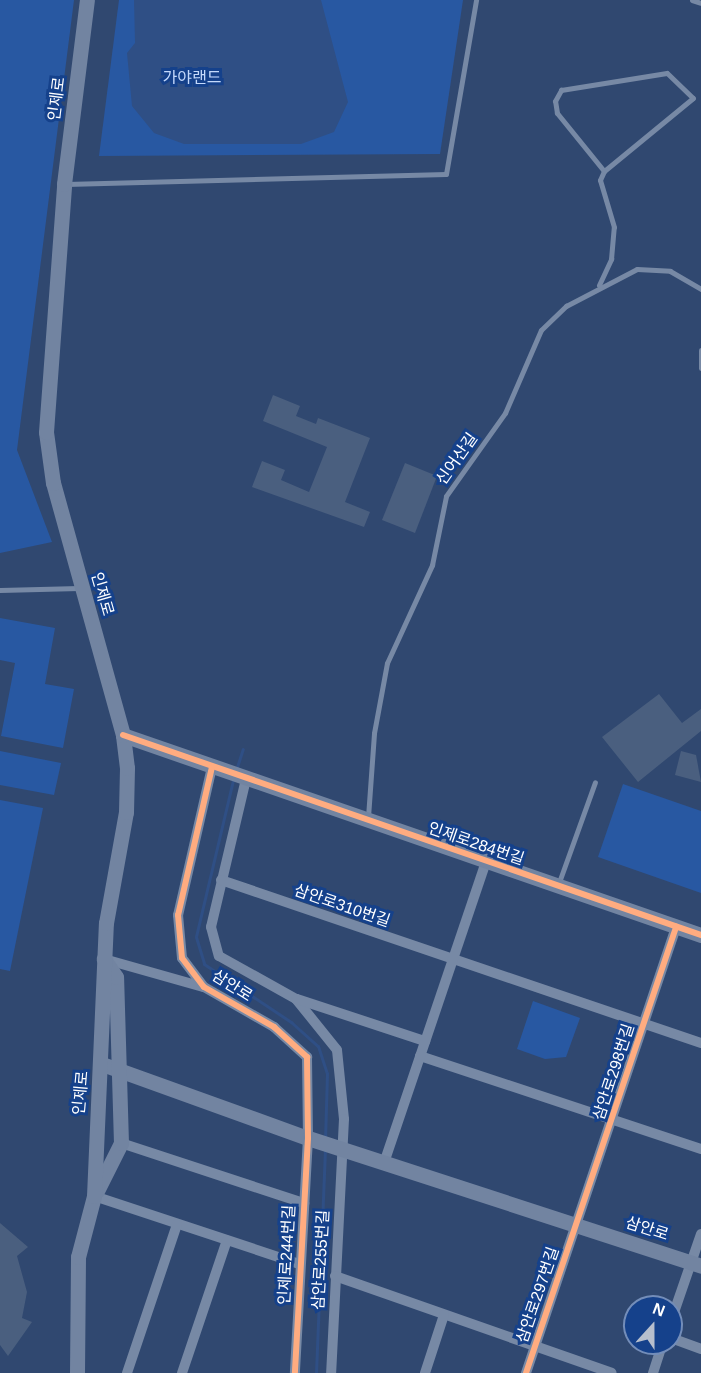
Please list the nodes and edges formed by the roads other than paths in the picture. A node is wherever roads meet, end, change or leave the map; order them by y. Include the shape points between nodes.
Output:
1 (87, 0) edge
2 (476, 0) edge
3 (692, 0) edge
4 (701, 3) edge
5 (604, 171) junction
6 (64, 184) junction
7 (599, 285) junction
8 (701, 289) edge
9 (701, 350) edge
10 (701, 368) edge
11 (82, 588) junction
12 (0, 590) edge
13 (123, 735) junction
14 (216, 769) junction
15 (244, 778) junction
16 (595, 782) dead end
17 (368, 822) junction
18 (486, 861) junction
19 (221, 880) junction
20 (558, 886) junction
21 (676, 926) junction
22 (701, 935) edge
23 (104, 959) junction
24 (453, 960) junction
25 (204, 987) junction
26 (296, 999) junction
27 (644, 1024) junction
28 (425, 1041) junction
29 (701, 1043) edge
30 (420, 1056) junction
31 (102, 1064) junction
32 (122, 1071) junction
33 (612, 1119) junction
34 (310, 1139) junction
35 (121, 1143) junction
36 (340, 1148) junction
37 (701, 1149) edge
38 (384, 1163) junction
39 (94, 1196) junction
40 (303, 1203) junction
41 (177, 1224) junction
42 (576, 1226) junction
43 (701, 1234) edge
44 (227, 1240) junction
45 (300, 1264) junction
46 (696, 1264) edge
47 (335, 1276) junction
48 (682, 1295) edge
49 (444, 1315) junction
50 (683, 1342) edge
51 (535, 1346) junction
52 (701, 1349) edge
53 (659, 1355) edge
54 (77, 1373) edge
55 (127, 1373) edge
56 (182, 1373) edge
57 (296, 1373) edge
58 (331, 1373) edge
59 (425, 1373) edge
60 (526, 1373) edge
61 (612, 1373) edge
62 (653, 1373) edge

1 - 6 main road, 인제로
2 - 6 lane via 446,174
3 - 4 lane
5 - 5 lane via 557,113 561,90 667,73 693,98
5 - 7 lane via 600,180 614,227 611,259
6 - 11 main road, 인제로 via 46,432 53,483
7 - 8 lane, 신어산길 via 637,269 670,271
7 - 17 lane, 신어산길 via 541,330 505,413 446,496 432,565 387,663 374,733
9 - 10 lane
11 - 12 lane
11 - 13 main road, 인제로
13 - 14 main road
13 - 23 main road, 인제로 via 126,812
14 - 15 main road, 인제로284번길
14 - 25 street, 삼안로 via 178,915 182,958
15 - 17 main road, 인제로284번길
15 - 19 street, 삼안로
16 - 20 lane
17 - 18 main road, 인제로284번길
18 - 20 main road, 인제로284번길
18 - 24 street
19 - 24 street, 삼안로310번길
19 - 26 street, 삼안로 via 211,927 219,957
20 - 21 main road, 인제로284번길
21 - 22 main road, 인제로284번길
21 - 27 street, 삼안로298번길
23 - 25 street
23 - 31 main road, 인제로
23 - 32 main road via 116,977
24 - 27 street, 삼안로310번길
24 - 28 street
25 - 34 street, 삼안로 via 274,1027 307,1057
26 - 28 street
26 - 36 street, 삼안로 via 337,1050 344,1090
27 - 29 street, 삼안로298번길
27 - 33 street, 삼안로298번길
28 - 30 street
30 - 33 street
30 - 38 street
31 - 32 main road
31 - 39 main road, 인제로
32 - 34 main road
32 - 35 main road
33 - 37 street, 삼안로298번길
33 - 42 street, 삼안로298번길
34 - 36 main road
34 - 40 street, 인제로244번길
35 - 39 main road
35 - 40 street
36 - 38 main road, 삼안로
36 - 47 street, 삼안로255번길
38 - 42 main road, 삼안로
39 - 41 street
39 - 54 main road, 인제로 via 78,1257
40 - 45 street, 인제로244번길
41 - 44 street
41 - 55 street
42 - 46 main road, 삼안로
42 - 51 street, 삼안로297번길
43 - 46 street
44 - 45 street
44 - 56 street
45 - 57 street, 인제로244번길
46 - 48 street
47 - 49 street, 삼안로297번길
47 - 58 street, 삼안로255번길
49 - 51 street, 삼안로297번길
49 - 59 street
50 - 52 street
51 - 60 street, 삼안로297번길
51 - 61 street
53 - 62 street

